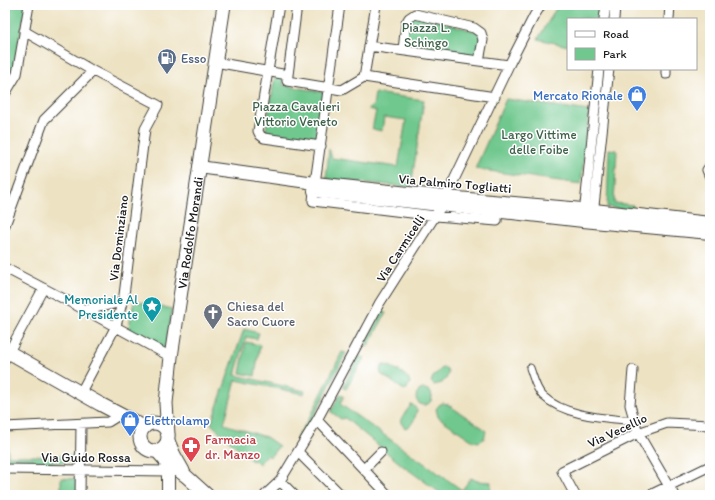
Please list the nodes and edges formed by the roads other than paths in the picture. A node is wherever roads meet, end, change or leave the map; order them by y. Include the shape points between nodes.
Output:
1 (29, 5) edge
2 (224, 5) edge
3 (279, 5) edge
4 (297, 5) edge
5 (340, 5) edge
6 (376, 5) edge
7 (541, 5) edge
8 (606, 5) edge
9 (615, 5) edge
10 (670, 5) edge
11 (604, 18) edge
12 (614, 18) edge
13 (669, 18) edge
14 (24, 31) junction
15 (369, 46) junction
16 (403, 50) junction
17 (479, 61) junction
18 (215, 62) junction
19 (509, 65) junction
20 (599, 70) edge
21 (609, 70) edge
22 (93, 71) junction
23 (268, 72) junction
24 (288, 75) junction
25 (364, 77) junction
26 (329, 89) junction
27 (5, 94) edge
28 (495, 97) junction
29 (321, 146) junction
30 (710, 166) edge
31 (199, 167) junction
32 (710, 177) edge
33 (315, 187) junction
34 (441, 206) junction
35 (498, 206) junction
36 (588, 215) junction
37 (710, 223) edge
38 (5, 226) edge
39 (710, 233) edge
40 (5, 268) edge
41 (43, 289) junction
42 (122, 302) junction
43 (85, 310) junction
44 (116, 326) junction
45 (6, 354) edge
46 (171, 357) junction
47 (530, 368) dead end
48 (633, 370) dead end
49 (81, 392) junction
50 (166, 403) junction
51 (100, 404) junction
52 (116, 417) junction
53 (317, 420) junction
54 (635, 421) junction
55 (81, 424) junction
56 (710, 425) edge
57 (5, 427) edge
58 (146, 429) junction
59 (638, 433) junction
60 (168, 438) junction
61 (298, 452) junction
62 (381, 452) dead end
63 (163, 461) junction
64 (710, 466) edge
65 (5, 469) edge
66 (364, 469) junction
67 (80, 470) junction
68 (186, 476) junction
69 (280, 481) junction
70 (668, 486) junction
71 (80, 495) edge
72 (168, 495) edge
73 (207, 495) edge
74 (265, 495) edge
75 (294, 495) edge
76 (340, 495) edge
77 (388, 495) edge
78 (575, 495) edge
79 (650, 495) edge
80 (674, 495) edge

1 - 14 street
2 - 18 main road, Via Rodolfo Morandi
3 - 23 street
4 - 24 street
5 - 26 street
6 - 15 street
7 - 19 street, Via Carmicelli
8 - 11 street
9 - 12 street
10 - 13 street
14 - 22 street
14 - 27 street via 17,74
15 - 16 street
15 - 25 street
16 - 17 street
16 - 17 street via 406,24 409,18 416,14 474,28 481,33 483,40
17 - 19 street
18 - 23 street
18 - 31 main road, Via Rodolfo Morandi
19 - 28 street, Via Carmicelli
20 - 36 street
21 - 36 street
22 - 38 street via 44,120
22 - 42 street, Via Dominziano via 158,105 145,129
23 - 24 street
23 - 29 street via 258,131 260,135 264,138
24 - 26 street via 287,82
25 - 26 street via 342,90
25 - 28 street
26 - 29 street
28 - 34 street, Via Carmicelli
29 - 33 street
30 - 32 street via 707,170
31 - 33 street, Via Palmiro Togliatti
31 - 46 main road, Via Rodolfo Morandi
33 - 34 street, Via Palmiro Togliatti
33 - 34 street via 313,202
34 - 35 street, Via Palmiro Togliatti
34 - 35 street via 497,221
34 - 53 street, Via Carmicelli via 379,304
35 - 36 street, Via Palmiro Togliatti
36 - 37 street, Via Palmiro Togliatti
36 - 39 street, Via Palmiro Togliatti
40 - 41 street
41 - 43 street
41 - 45 street
42 - 43 street
42 - 44 street, Via Dominziano
43 - 44 street
44 - 46 street
44 - 49 street, Via Dominziano
45 - 49 main road
46 - 50 main road, Via Rodolfo Morandi
47 - 54 street via 542,395 559,408 598,417
48 - 54 street via 630,405
49 - 51 main road
50 - 58 main road, Via Rodolfo Morandi
50 - 60 main road, Via Rodolfo Morandi
51 - 52 main road
51 - 58 main road
52 - 55 street via 108,422
52 - 58 main road
53 - 61 street, Via Carmicelli
53 - 66 street
54 - 59 street
55 - 57 street
55 - 67 street
56 - 59 street, Via Vecellio via 667,423
58 - 60 main road via 163,426
58 - 63 main road via 141,443
59 - 70 street
59 - 78 street, Via Vecellio via 562,471
60 - 63 main road
60 - 68 main road
61 - 69 street, Via Carmicelli
61 - 76 street
62 - 66 street
63 - 67 street, Via Guido Rossa
63 - 68 main road
63 - 72 street
64 - 70 street
65 - 67 street, Via Guido Rossa
66 - 77 street
67 - 71 street
68 - 73 main road
69 - 74 street, Via Carmicelli
69 - 75 street
70 - 79 street
70 - 80 street

